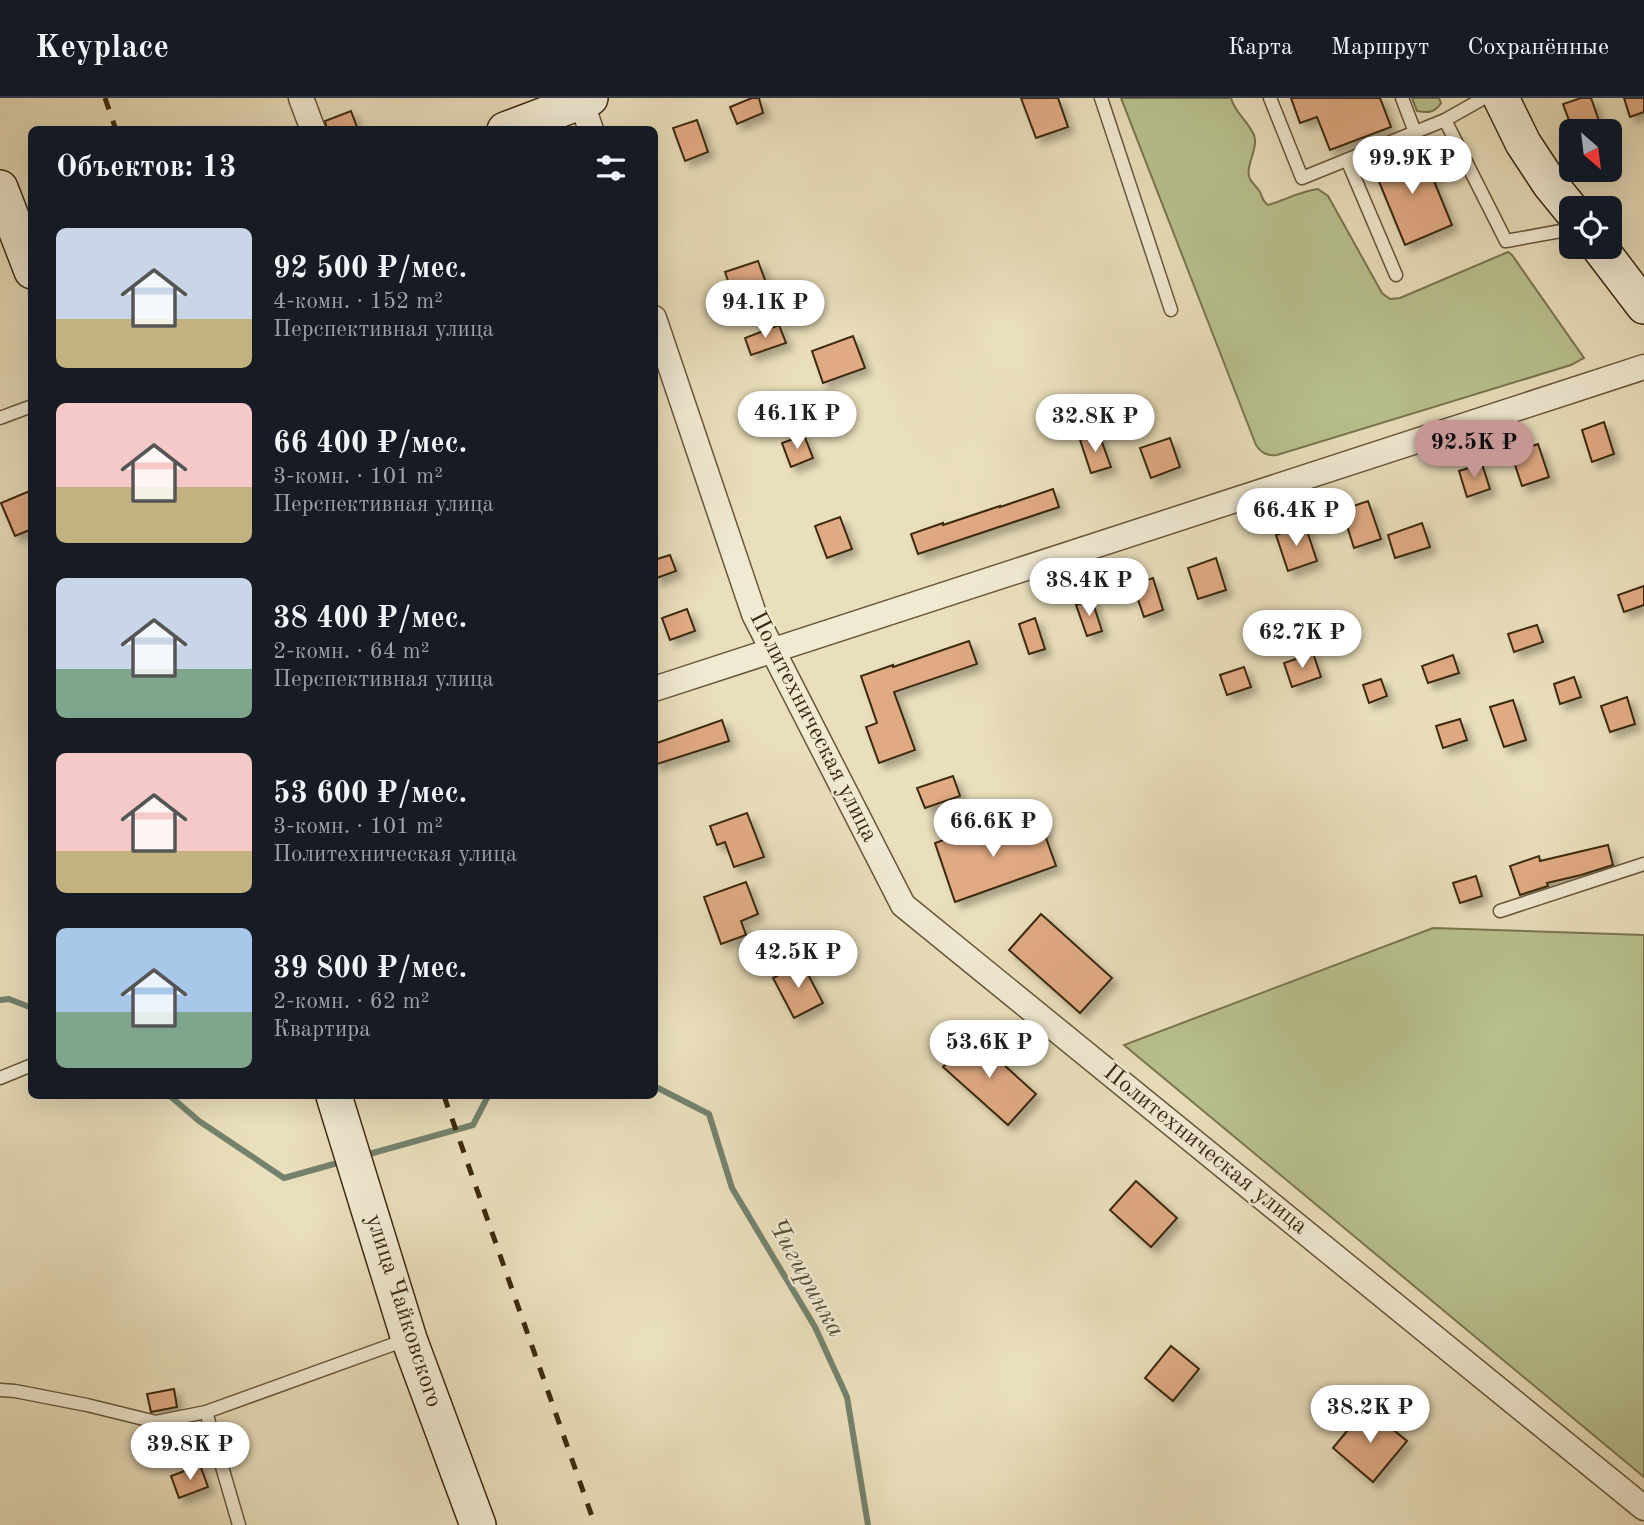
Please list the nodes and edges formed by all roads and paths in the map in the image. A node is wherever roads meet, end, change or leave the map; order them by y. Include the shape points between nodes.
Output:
1 (302, 98) edge
2 (1101, 98) edge
3 (1270, 98) edge
4 (1402, 98) edge
5 (1484, 98) edge
6 (1501, 98) edge
7 (586, 107) edge
8 (1445, 120) junction
9 (312, 126) edge
10 (519, 126) edge
11 (1415, 132) junction
12 (1347, 160) junction
13 (0, 188) edge
14 (1560, 196) edge
15 (1559, 231) edge
16 (1608, 259) edge
17 (28, 261) edge
18 (1396, 275) dead end
19 (1644, 306) edge
20 (1171, 310) dead end
21 (658, 330) edge
22 (1644, 367) edge
23 (28, 408) edge
24 (0, 418) edge
25 (773, 652) junction
26 (658, 689) edge
27 (1644, 864) edge
28 (1500, 911) dead end
29 (28, 1067) edge
30 (0, 1078) edge
31 (335, 1099) edge
32 (409, 1339) junction
33 (0, 1390) edge
34 (206, 1412) junction
35 (1644, 1508) edge
36 (239, 1525) edge
37 (478, 1525) edge

1 - 9 street
2 - 20 lane
3 - 12 lane via 1302,178
4 - 11 lane
5 - 8 lane
6 - 14 street via 1523,143
7 - 10 street
8 - 11 lane
8 - 15 lane via 1506,241
11 - 12 lane
12 - 18 lane
13 - 17 street
16 - 19 street
21 - 25 street, Политехническая улица via 754,614
22 - 25 street
23 - 24 lane
25 - 26 street
25 - 35 street, Политехническая улица via 902,905
27 - 28 lane
29 - 30 lane
31 - 32 street, улица Чайковского
32 - 34 lane
32 - 37 street, улица Чайковского
33 - 34 lane via 156,1422
34 - 36 lane

